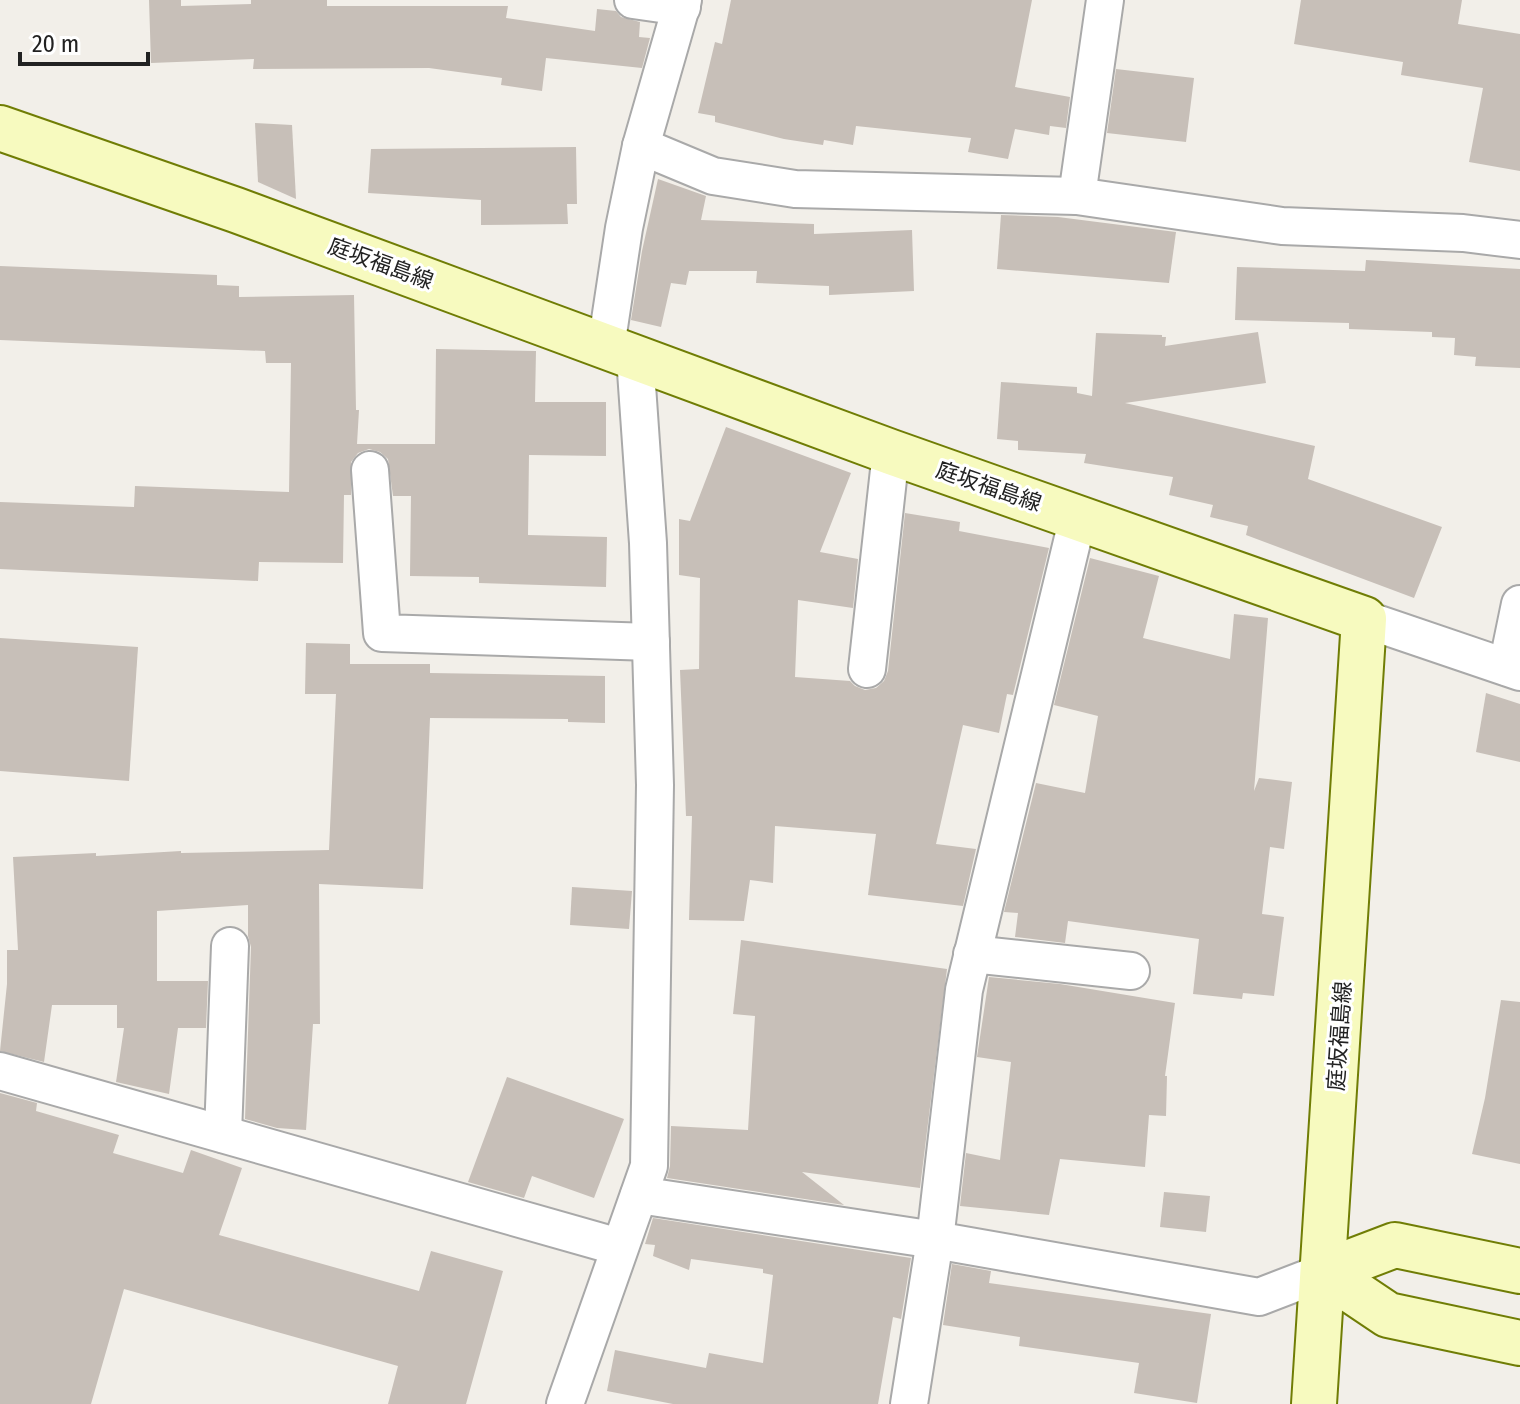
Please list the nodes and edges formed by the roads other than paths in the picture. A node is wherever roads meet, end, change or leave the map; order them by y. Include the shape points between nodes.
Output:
1 (633, 0) edge
2 (1105, 0) edge
3 (683, 4) edge
4 (0, 128) edge
5 (641, 146) junction
6 (1077, 196) junction
7 (1520, 240) edge
8 (621, 352) junction
9 (891, 452) junction
10 (370, 470) dead end
11 (1078, 517) junction
12 (1520, 604) edge
13 (1364, 619) junction
14 (651, 642) junction
15 (867, 669) dead end
16 (1513, 669) edge
17 (230, 946) dead end
18 (972, 954) junction
19 (1131, 971) dead end
20 (0, 1071) edge
21 (223, 1134) junction
22 (639, 1195) junction
23 (935, 1240) junction
24 (619, 1247) junction
25 (1520, 1271) edge
26 (1324, 1272) junction
27 (1520, 1343) edge
28 (565, 1404) edge
29 (909, 1404) edge
30 (1314, 1404) edge

1 - 3 street
2 - 6 street
3 - 5 street
4 - 8 main road, 庭坂福島線
5 - 6 street via 713,176 795,189
5 - 8 street via 624,228
6 - 7 street via 1282,226
8 - 9 main road, 庭坂福島線
8 - 14 street via 648,543
9 - 11 main road, 庭坂福島線
9 - 15 street
10 - 14 street via 382,633
11 - 13 main road, 庭坂福島線
11 - 18 street
12 - 16 street
13 - 16 street
13 - 26 main road, 庭坂福島線
14 - 22 street via 652,1055 649,1166
17 - 21 street
18 - 19 street
18 - 23 street
20 - 21 street
21 - 24 street
22 - 23 street
22 - 24 street
23 - 26 street via 1259,1297
23 - 29 street
24 - 28 street
25 - 26 main road via 1395,1245
26 - 27 main road via 1388,1315
26 - 30 main road, 庭坂福島線

